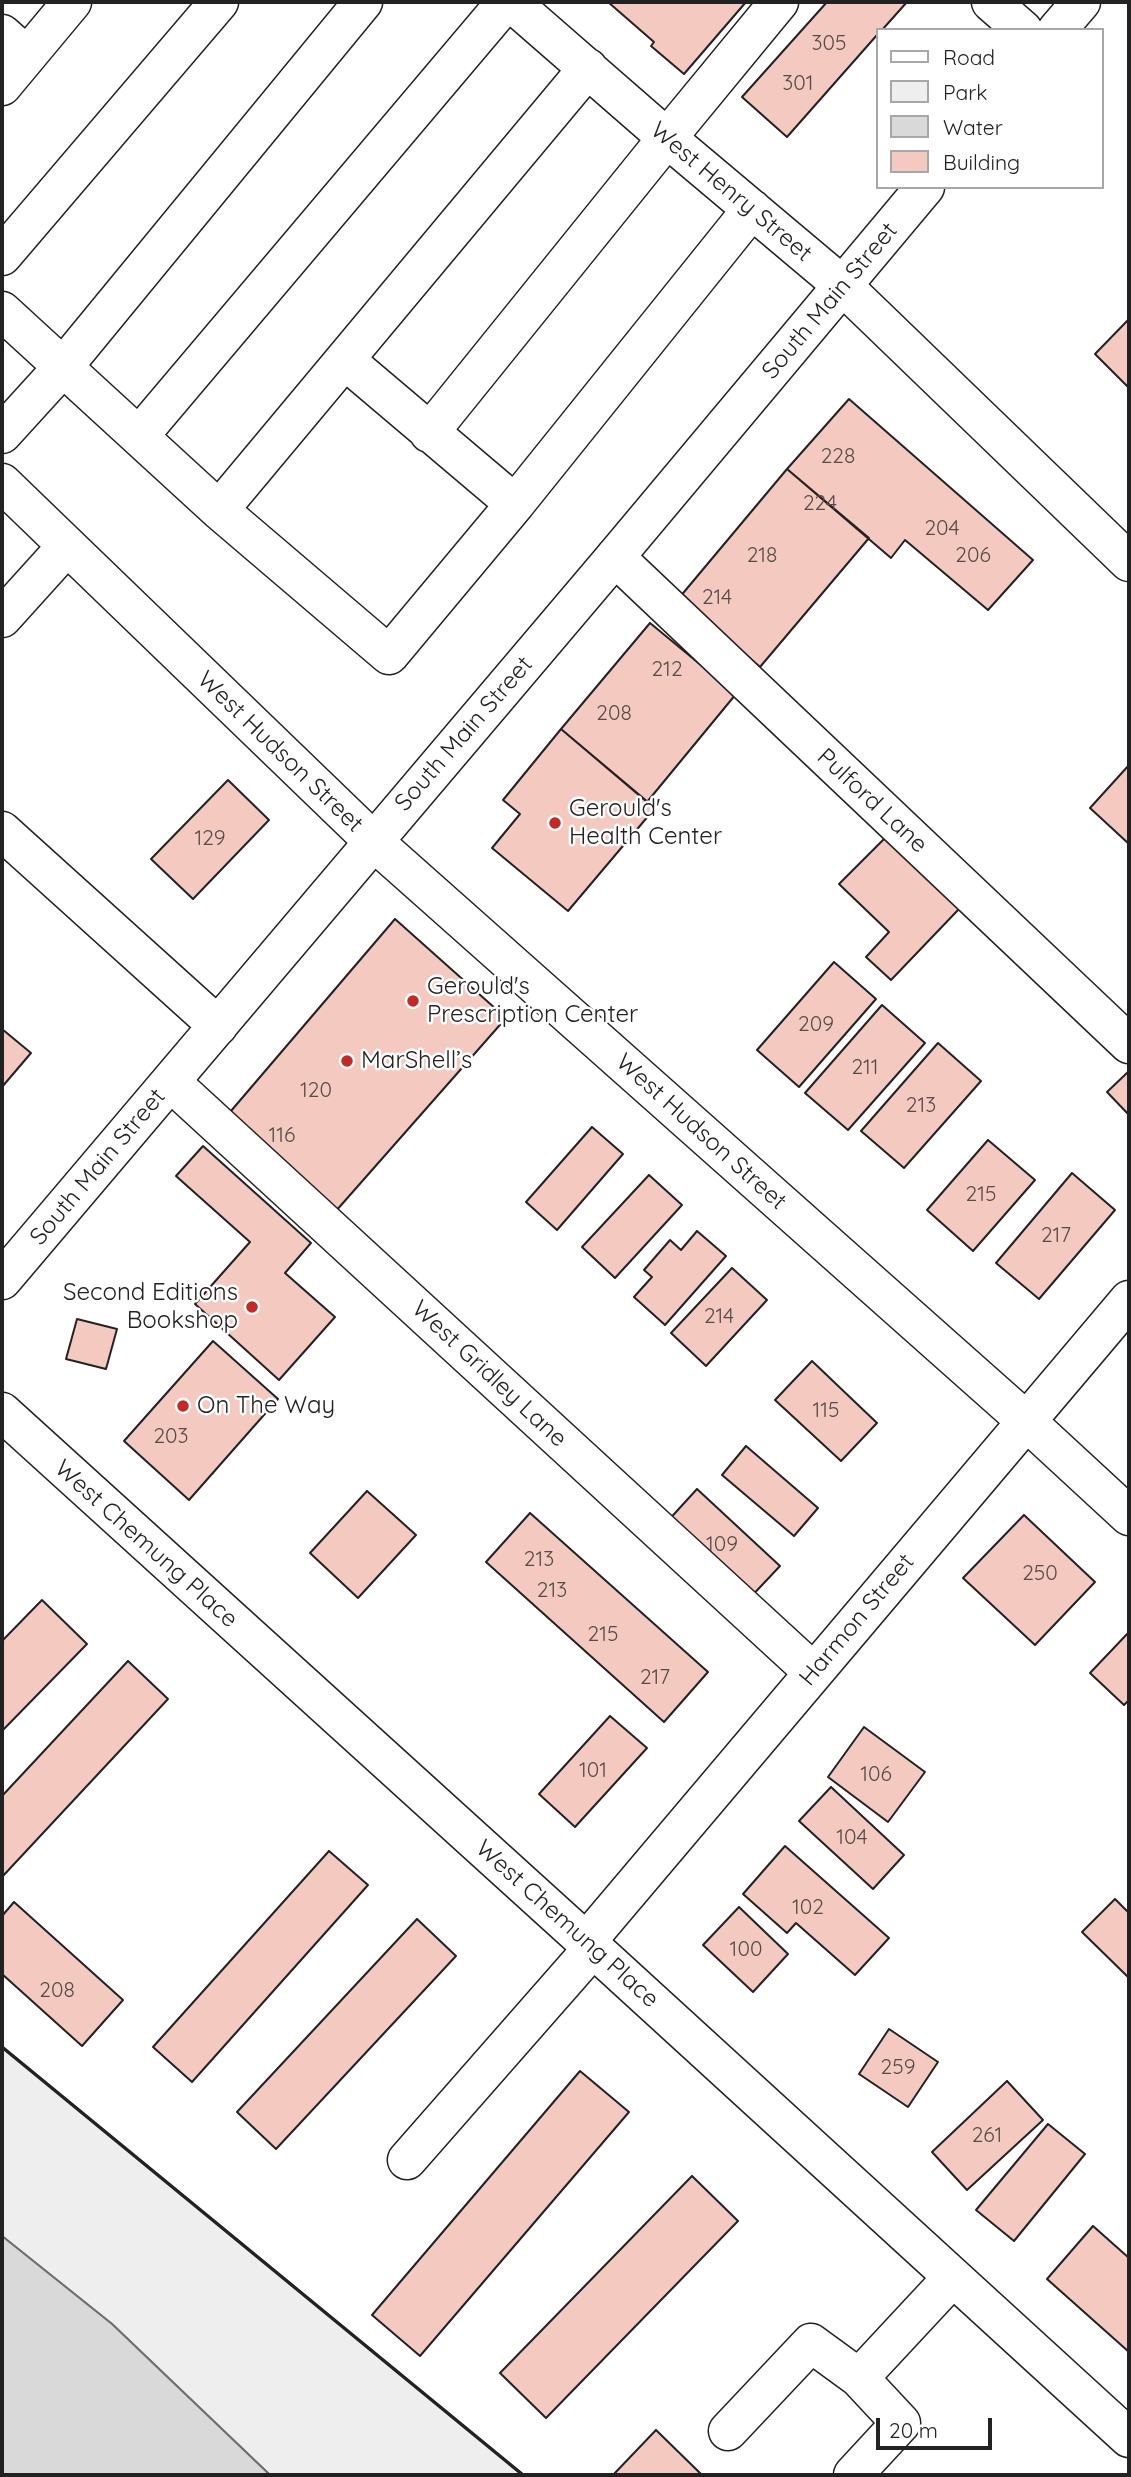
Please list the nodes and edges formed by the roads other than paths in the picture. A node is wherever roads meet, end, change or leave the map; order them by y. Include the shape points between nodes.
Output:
1 (72, 2) edge
2 (219, 2) edge
3 (363, 2) edge
4 (509, 2) edge
5 (779, 2) edge
6 (991, 2) edge
7 (1080, 2) edge
8 (1021, 28) edge
9 (1059, 28) edge
10 (14, 45) edge
11 (588, 68) junction
12 (2, 86) edge
13 (667, 138) junction
14 (923, 189) edge
15 (752, 209) junction
16 (2, 256) edge
17 (843, 286) junction
18 (2, 312) edge
19 (345, 360) junction
20 (63, 367) junction
21 (2, 433) edge
22 (429, 433) junction
23 (139, 436) junction
24 (2, 484) edge
25 (515, 505) junction
26 (219, 510) junction
27 (67, 547) junction
28 (615, 557) junction
29 (1129, 562) edge
30 (2, 618) edge
31 (2, 831) edge
32 (373, 841) junction
33 (218, 1026) junction
34 (1129, 1044) edge
35 (178, 1073) junction
36 (2, 1280) edge
37 (1129, 1300) edge
38 (2, 1412) edge
39 (1025, 1420) junction
40 (1129, 1516) edge
41 (813, 1672) junction
42 (590, 1945) junction
43 (407, 2160) dead end
44 (953, 2277) junction
45 (859, 2378) junction
46 (728, 2431) dead end
47 (1129, 2438) edge
48 (853, 2475) edge

1 - 10 street
2 - 16 street
3 - 20 street
4 - 11 street, West Henry Street
4 - 23 street
5 - 13 street
6 - 8 street
7 - 9 street
10 - 12 street
11 - 13 street, West Henry Street
11 - 19 street
13 - 15 street, West Henry Street
13 - 22 street
14 - 17 street, South Main Street
15 - 17 street, West Henry Street
15 - 25 street
17 - 28 street, South Main Street
17 - 29 street, West Henry Street
18 - 20 street
19 - 22 street
19 - 26 street
20 - 21 street
20 - 23 street
22 - 25 street
23 - 26 street
24 - 27 street, West Hudson Street
25 - 26 street via 389,655
27 - 30 street
27 - 32 street, West Hudson Street
28 - 32 street, South Main Street
28 - 34 street, Pulford Lane
31 - 33 street
32 - 33 street, South Main Street
32 - 39 street, West Hudson Street
33 - 35 street, South Main Street
35 - 36 street, South Main Street
35 - 41 street, West Gridley Lane via 174,1085
37 - 39 street, Harmon Street
38 - 42 street, West Chemung Place
39 - 40 street, West Hudson Street
39 - 41 street, Harmon Street
41 - 42 street, Harmon Street
42 - 43 street, Harmon Street
42 - 44 street, West Chemung Place
44 - 45 street
44 - 47 street, West Chemung Place
45 - 46 street via 811,2343
45 - 48 street via 901,2423

